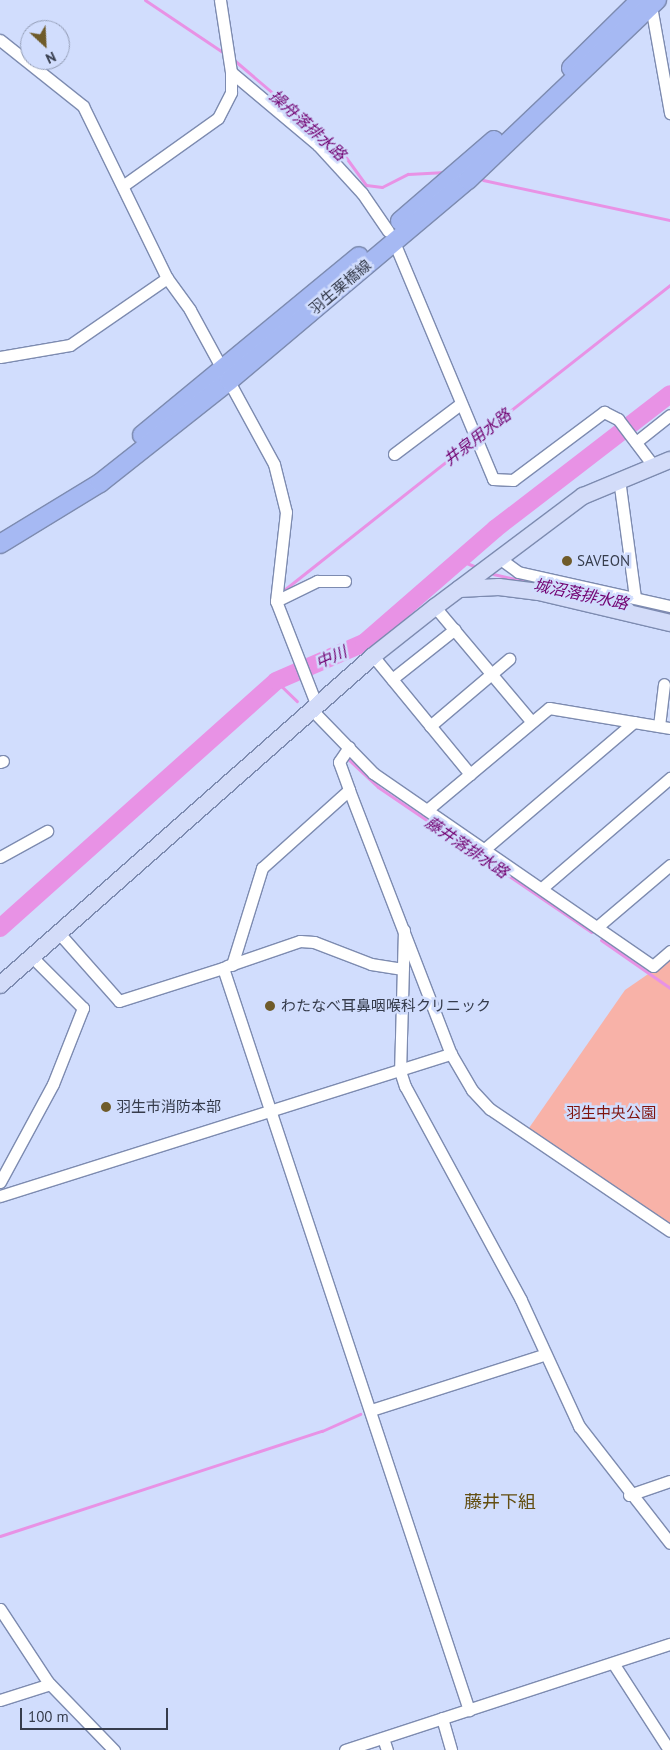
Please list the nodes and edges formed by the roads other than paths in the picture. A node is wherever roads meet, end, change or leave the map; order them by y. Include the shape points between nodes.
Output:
1 (220, 0) edge
2 (650, 2) edge
3 (3, 45) edge
4 (231, 72) junction
5 (670, 113) edge
6 (124, 184) junction
7 (391, 237) junction
8 (167, 278) junction
9 (0, 356) edge
10 (225, 374) junction
11 (459, 405) junction
12 (670, 415) edge
13 (634, 439) junction
14 (394, 454) dead end
15 (670, 460) edge
16 (652, 464) junction
17 (619, 479) junction
18 (0, 533) edge
19 (0, 544) edge
20 (499, 558) junction
21 (345, 580) dead end
22 (459, 589) junction
23 (635, 598) junction
24 (276, 601) junction
25 (670, 606) edge
26 (435, 607) junction
27 (670, 623) edge
28 (454, 629) junction
29 (373, 656) junction
30 (509, 659) dead end
31 (492, 674) junction
32 (392, 679) junction
33 (664, 684) dead end
34 (314, 708) junction
35 (532, 722) junction
36 (634, 722) junction
37 (430, 726) junction
38 (664, 727) edge
39 (349, 747) junction
40 (470, 774) junction
41 (670, 778) edge
42 (349, 790) junction
43 (428, 810) junction
44 (47, 831) dead end
45 (487, 848) junction
46 (0, 857) edge
47 (670, 865) edge
48 (542, 888) junction
49 (597, 927) junction
50 (404, 930) junction
51 (58, 932) junction
52 (670, 951) edge
53 (31, 956) junction
54 (227, 966) junction
55 (403, 968) junction
56 (0, 986) edge
57 (451, 1054) junction
58 (400, 1071) junction
59 (271, 1113) junction
60 (0, 1182) edge
61 (0, 1196) edge
62 (670, 1231) edge
63 (543, 1355) junction
64 (371, 1410) junction
65 (670, 1481) edge
66 (629, 1495) junction
67 (670, 1543) edge
68 (0, 1609) edge
69 (670, 1644) edge
70 (613, 1663) junction
71 (50, 1684) junction
72 (0, 1700) edge
73 (469, 1710) junction
74 (442, 1718) junction
75 (383, 1738) junction
76 (114, 1750) edge
77 (345, 1750) edge
78 (387, 1750) edge
79 (451, 1750) edge
80 (669, 1750) edge

1 - 4 street
2 - 5 street
2 - 7 main road, 羽生栗橋線 via 495,139
3 - 6 street via 83,106
4 - 6 street via 231,92 218,118
4 - 7 street via 318,145 362,193
6 - 8 street
7 - 10 main road, 羽生栗橋線
7 - 11 street
8 - 9 street via 70,345
8 - 10 street
10 - 18 main road, 羽生栗橋線 via 97,472
10 - 19 main road, 羽生栗橋線 via 100,483
10 - 24 street via 274,464 286,512
11 - 13 street via 488,474 498,482 513,480 599,414 610,413 618,418
11 - 14 street
12 - 13 street
13 - 16 street
15 - 16 street
16 - 17 street
17 - 20 street via 583,496
17 - 23 street
20 - 22 street
20 - 23 street via 518,572
21 - 24 street via 317,581
22 - 26 street
22 - 27 street via 498,586 538,592
23 - 25 street
24 - 34 street
26 - 28 street
26 - 29 street
28 - 31 street
28 - 32 street
29 - 32 street
29 - 34 street
30 - 31 street
31 - 35 street
31 - 37 street
32 - 37 street
33 - 38 street
34 - 39 street
34 - 51 street
35 - 36 street via 549,708
35 - 40 street
36 - 38 street
36 - 45 street
37 - 40 street
39 - 42 street via 339,762
39 - 43 street via 373,773
40 - 43 street
41 - 48 street
42 - 50 street
42 - 54 street via 262,868
43 - 45 street
44 - 46 street
45 - 48 street
47 - 49 street
48 - 49 street
49 - 52 street via 652,966
50 - 55 street
50 - 57 street
51 - 53 street
51 - 54 street via 119,1002
53 - 56 street
53 - 60 street via 83,1008 53,1084
54 - 55 street via 300,941 314,942 371,964
54 - 59 street
55 - 58 street
57 - 58 street
57 - 62 street via 472,1090 490,1110
58 - 59 street
58 - 63 street via 521,1300
59 - 61 street
59 - 64 street
63 - 64 street
63 - 66 street via 579,1426
64 - 73 street
65 - 66 street
66 - 67 street
68 - 71 street
69 - 70 street
70 - 73 street
70 - 80 street
71 - 72 street
71 - 76 street
73 - 74 street
74 - 75 street
74 - 79 street
75 - 77 street
75 - 78 street

